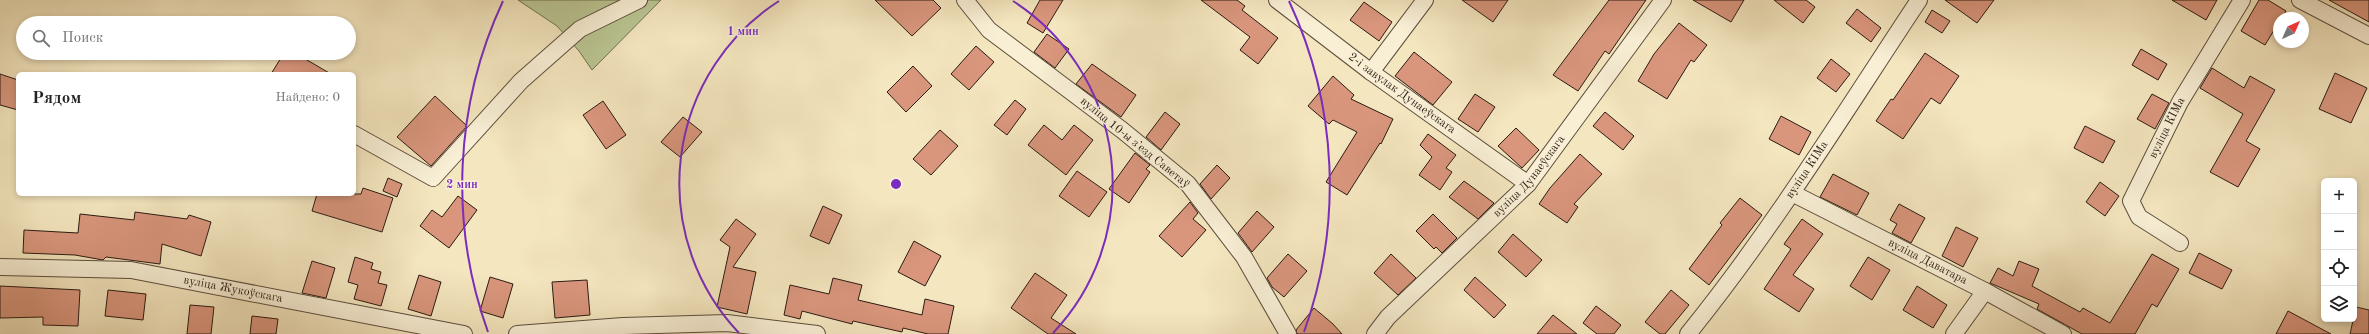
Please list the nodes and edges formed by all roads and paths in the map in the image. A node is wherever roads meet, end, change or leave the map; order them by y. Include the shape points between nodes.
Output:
1 (639, 0) edge
2 (965, 0) edge
3 (1277, 0) edge
4 (1424, 0) edge
5 (1663, 0) edge
6 (1919, 0) edge
7 (2242, 0) edge
8 (2300, 0) edge
9 (2369, 36) edge
10 (1371, 72) junction
11 (356, 135) edge
12 (1528, 184) junction
13 (1792, 192) junction
14 (2180, 243) dead end
15 (0, 267) edge
16 (1985, 291) junction
17 (622, 330) edge
18 (464, 334) edge
19 (517, 334) edge
20 (817, 334) edge
21 (1288, 334) edge
22 (1376, 334) edge
23 (1688, 334) edge
24 (1954, 334) edge
25 (2063, 334) edge

1 - 11 street via 580,29 521,81 433,178
2 - 21 street, вуліца 10-ы зʼезд Саветаў via 989,30 1122,130 1188,184 1244,257
3 - 10 street, 2-і завулак Дунаеўскага
4 - 10 street
5 - 12 street, вуліца Дунаеўскага
6 - 13 street, вуліца КІМа
7 - 14 street, вуліца КІМа via 2180,102 2132,201 2139,217
8 - 9 street
10 - 12 street, 2-і завулак Дунаеўскага
12 - 22 street, вуліца Дунаеўскага via 1388,317
13 - 16 street, вуліца Даватара
13 - 23 street, вуліца КІМа via 1717,298
15 - 18 street, вуліца Жукоўскага via 131,270
16 - 24 street
16 - 25 street, вуліца Даватара
17 - 19 street
17 - 20 street via 727,323

